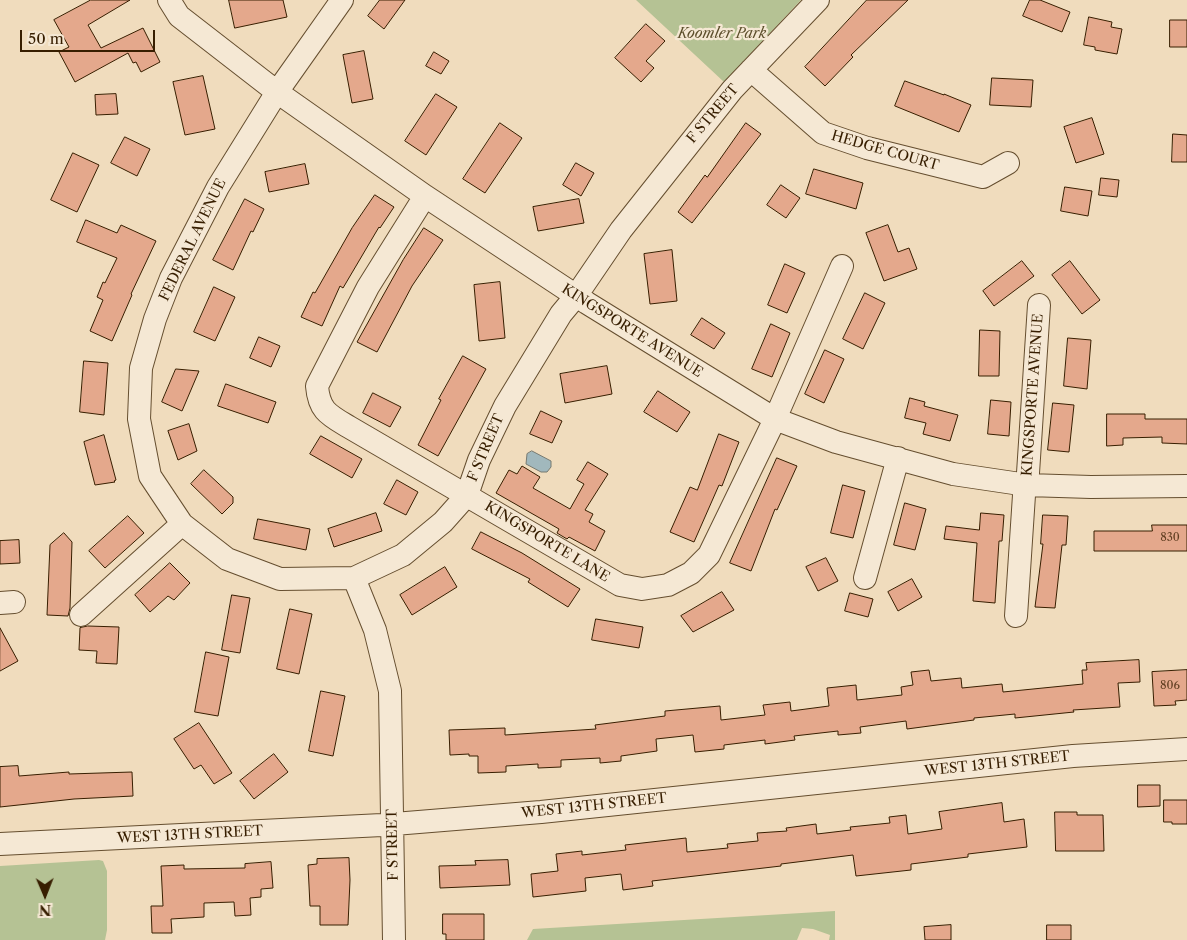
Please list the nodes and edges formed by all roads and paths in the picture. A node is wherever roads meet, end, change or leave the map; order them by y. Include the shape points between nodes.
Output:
1 (170, 0) edge
2 (342, 0) edge
3 (818, 0) edge
4 (750, 70) junction
5 (277, 92) junction
6 (1008, 163) dead end
7 (425, 196) junction
8 (842, 266) dead end
9 (576, 296) junction
10 (1039, 305) dead end
11 (775, 419) junction
12 (898, 458) junction
13 (1027, 484) junction
14 (1187, 486) edge
15 (467, 495) junction
16 (182, 524) junction
17 (354, 578) junction
18 (865, 578) dead end
19 (81, 615) dead end
20 (1016, 616) dead end
21 (1187, 749) edge
22 (393, 824) junction
23 (0, 844) edge
24 (394, 940) edge

1 - 5 street, KINGSPORTE AVENUE via 180,16
2 - 5 street, FEDERAL AVENUE
3 - 4 street, F STREET
4 - 6 street, HEDGE COURT via 823,133 867,148 984,177
4 - 9 street, F STREET via 621,230
5 - 7 street, KINGSPORTE AVENUE
5 - 16 street, FEDERAL AVENUE via 218,187 171,278 141,368 139,419 150,476
7 - 9 street, KINGSPORTE AVENUE
7 - 15 street, KINGSPORTE LANE via 368,287 317,386 318,400 327,414
8 - 11 street, KINGSPORTE LANE
9 - 11 street, KINGSPORTE AVENUE
9 - 15 street, F STREET via 561,314 505,406
10 - 13 street, KINGSPORTE AVENUE
11 - 12 street, KINGSPORTE AVENUE via 836,442
11 - 15 street, KINGSPORTE LANE via 709,555 691,573 668,585 642,589 620,585
12 - 13 street, KINGSPORTE AVENUE via 953,474
12 - 18 street
13 - 14 street, KINGSPORTE AVENUE
13 - 20 street, KINGSPORTE AVENUE
15 - 17 street, F STREET via 443,522 403,555
16 - 17 street, FEDERAL AVENUE via 227,559 280,579
16 - 19 street
17 - 22 street, F STREET via 375,630 390,691
21 - 22 street, WEST 13TH STREET via 1073,756 541,812
22 - 23 street, WEST 13TH STREET
22 - 24 street, F STREET

